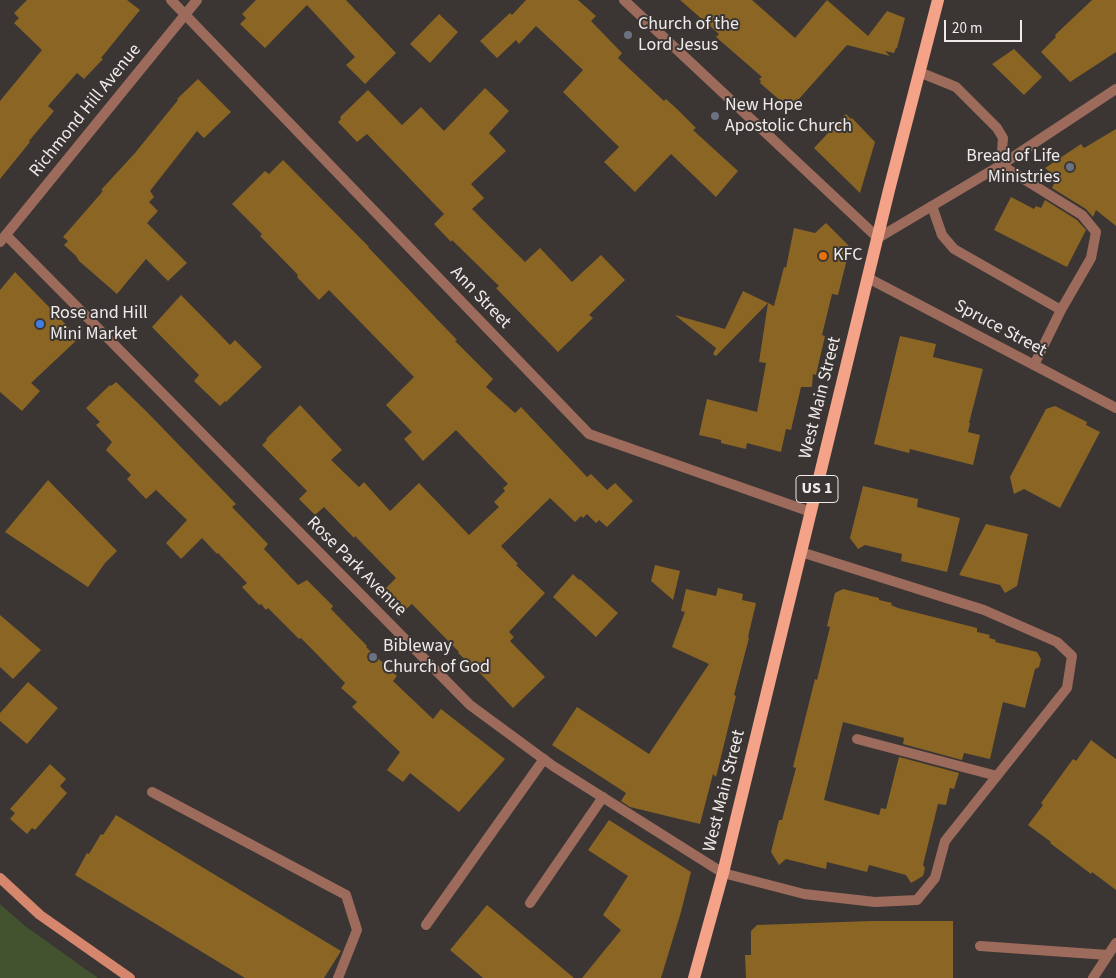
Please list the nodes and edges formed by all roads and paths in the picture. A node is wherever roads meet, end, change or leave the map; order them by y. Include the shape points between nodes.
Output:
1 (171, 0) edge
2 (197, 0) edge
3 (624, 0) edge
4 (938, 0) edge
5 (184, 14) junction
6 (920, 72) junction
7 (1116, 89) edge
8 (1001, 165) junction
9 (932, 206) junction
10 (878, 238) junction
11 (3, 239) edge
12 (868, 278) junction
13 (1060, 310) junction
14 (1034, 365) junction
15 (1116, 408) edge
16 (811, 512) junction
17 (801, 552) junction
18 (857, 739) dead end
19 (544, 760) junction
20 (997, 776) junction
21 (152, 792) dead end
22 (603, 797) junction
23 (723, 873) junction
24 (0, 878) edge
25 (530, 903) dead end
26 (426, 925) dead end
27 (1116, 942) edge
28 (980, 946) dead end
29 (1108, 955) junction
30 (130, 978) edge
31 (338, 978) edge
32 (694, 978) edge
33 (1093, 978) edge

1 - 5 street, Ann Street
2 - 5 street, Richmond Hill Avenue
3 - 10 street
4 - 6 main road, West Main Street / US 1
5 - 11 street, Richmond Hill Avenue
5 - 16 street, Ann Street via 589,434
6 - 8 street via 956,87 997,128 1003,138
6 - 10 main road, West Main Street / US 1
7 - 8 street
8 - 9 street
8 - 13 street via 1082,214 1096,232 1091,258
9 - 10 street
9 - 13 street via 942,235 954,249
10 - 12 main road, West Main Street / US 1
11 - 19 street, Rose Park Avenue via 470,705
12 - 14 street, Spruce Street
12 - 16 main road, West Main Street / US 1
13 - 14 street
14 - 15 street, Spruce Street
16 - 17 main road, West Main Street / US 1
17 - 20 street, Rose Park Avenue via 984,610 1057,642 1072,656 1067,688
17 - 23 main road, West Main Street / US 1
18 - 20 street
19 - 22 street, Rose Park Avenue
19 - 26 street
20 - 23 street, Rose Park Avenue via 945,841 935,878 917,900 875,902 804,894
21 - 31 street via 346,895 357,930
22 - 23 street, Rose Park Avenue
22 - 25 street
23 - 32 main road, West Main Street / US 1
24 - 30 main road via 40,915
27 - 29 street
28 - 29 street
29 - 33 street

